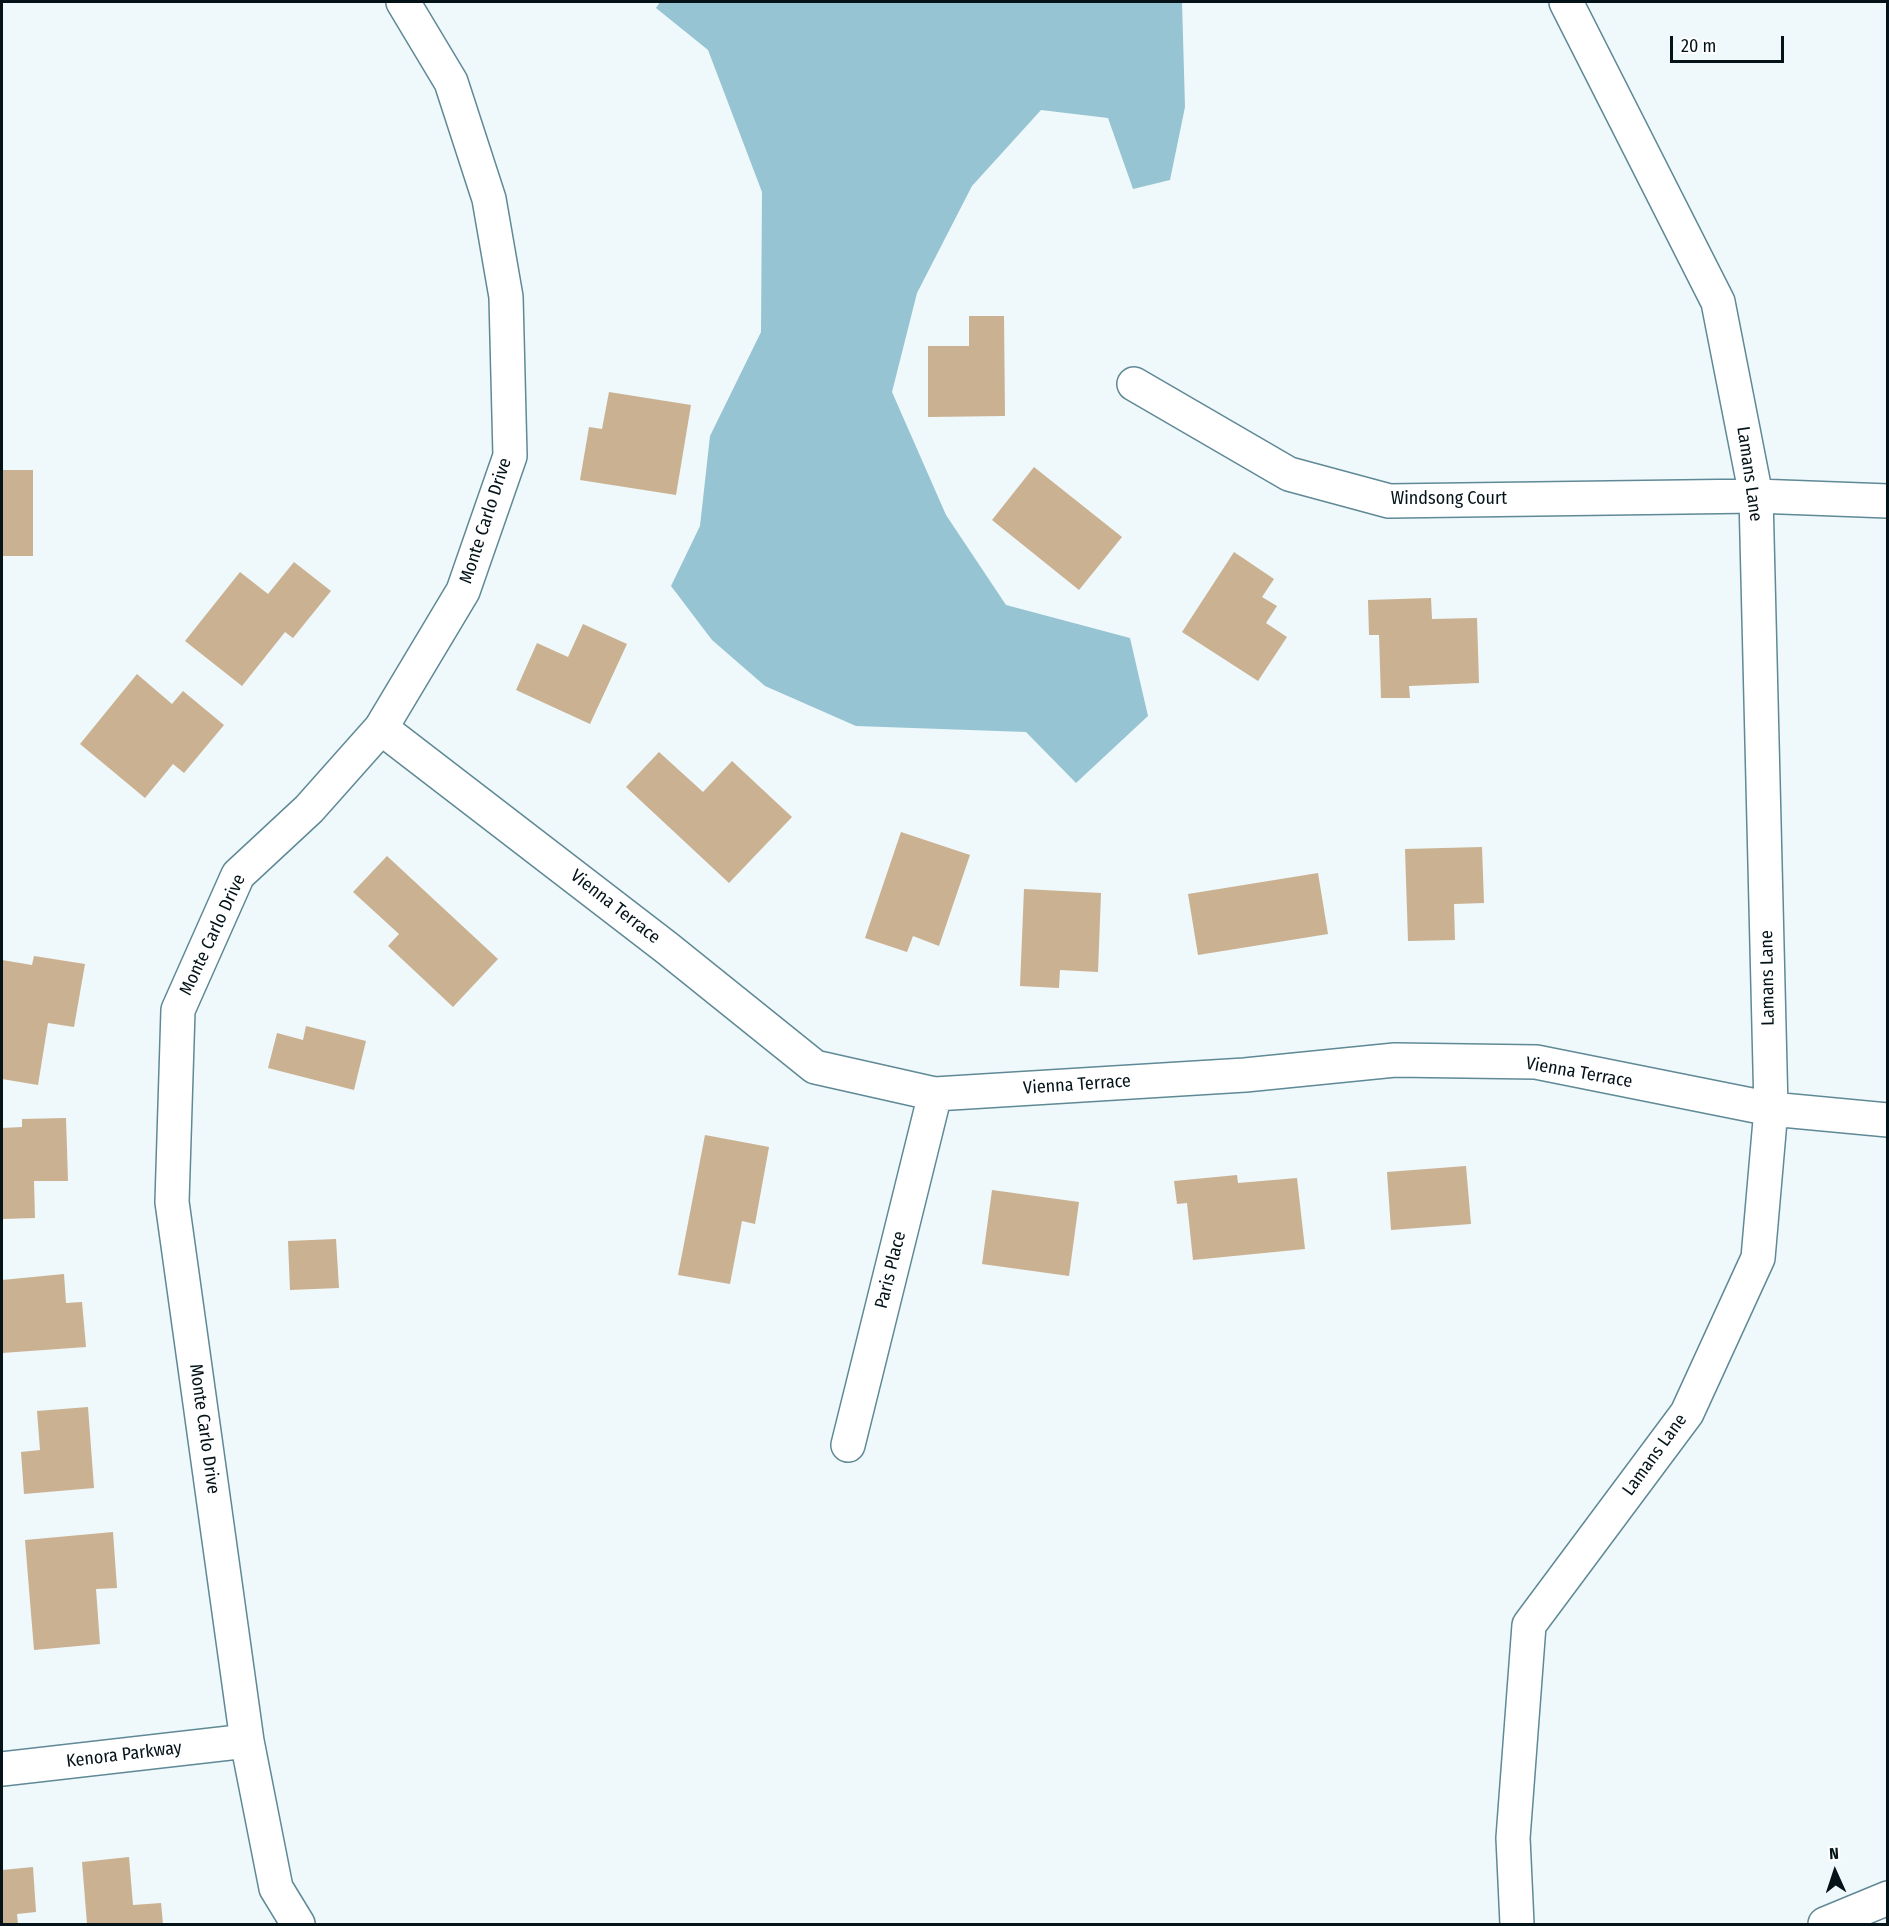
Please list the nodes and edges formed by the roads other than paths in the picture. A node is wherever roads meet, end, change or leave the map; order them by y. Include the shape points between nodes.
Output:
1 (403, 2) edge
2 (1571, 3) edge
3 (1134, 384) dead end
4 (1756, 496) junction
5 (1887, 501) edge
6 (381, 728) junction
7 (935, 1094) junction
8 (1771, 1109) junction
9 (1887, 1120) edge
10 (848, 1445) dead end
11 (247, 1741) junction
12 (2, 1769) edge
13 (1887, 1898) edge
14 (298, 1924) edge
15 (1517, 1924) edge
16 (1825, 1924) edge

1 - 6 street, Monte Carlo Drive via 451,82 489,199 506,297 510,456 463,591
2 - 4 street, Lamans Lane via 1718,302
3 - 4 street, Windsong Court via 1289,474 1389,501
4 - 5 street, Windsong Court
4 - 8 street, Lamans Lane
6 - 7 street, Vienna Terrace via 815,1067
6 - 11 street, Monte Carlo Drive via 309,809 238,875 178,1010 172,1202
7 - 8 street, Vienna Terrace via 1245,1075 1395,1060 1536,1062
7 - 10 street, Paris Place
8 - 9 street, Vienna Terrace
8 - 15 street, Lamans Lane via 1758,1258 1687,1413 1529,1625 1513,1838
11 - 12 street, Kenora Parkway
11 - 14 street, Monte Carlo Drive via 276,1888
13 - 16 street

